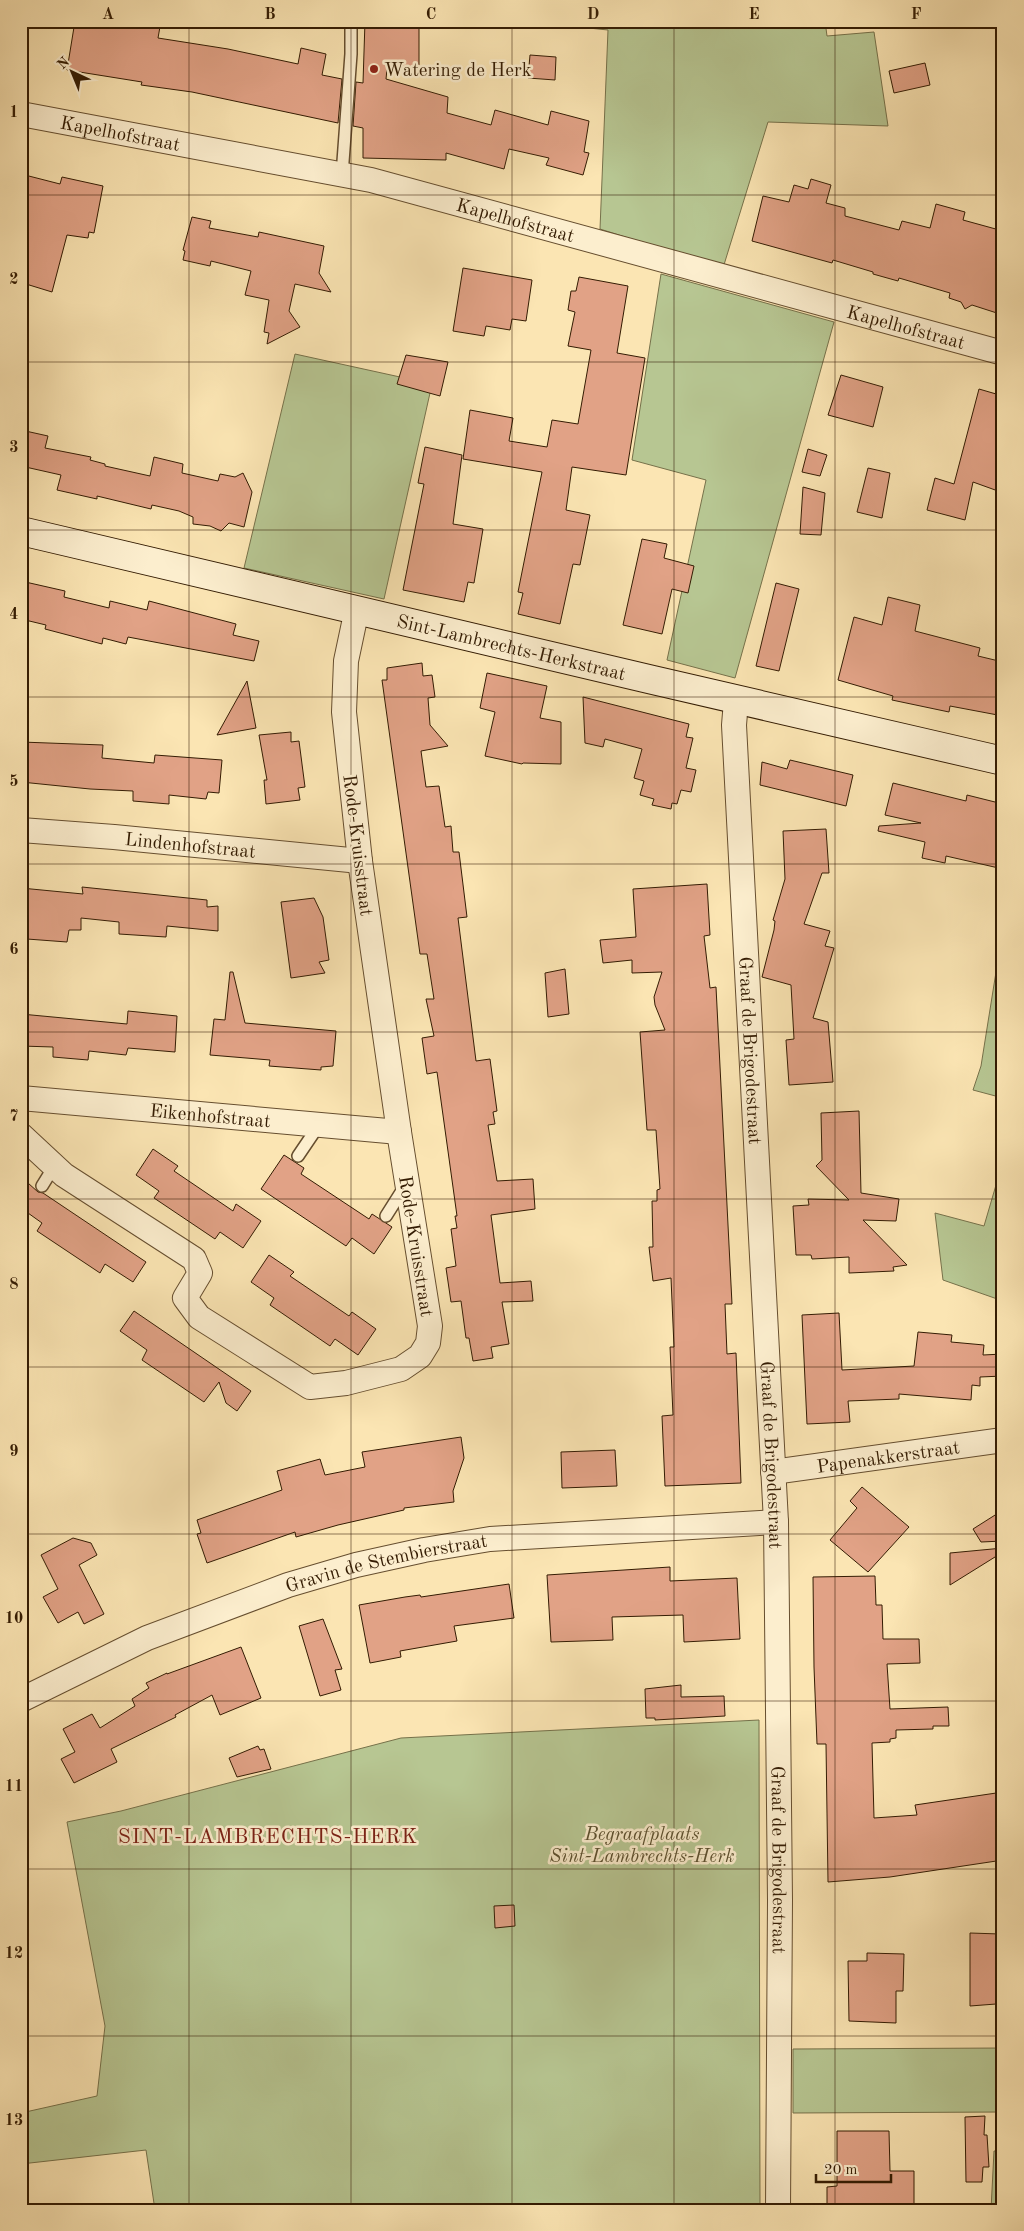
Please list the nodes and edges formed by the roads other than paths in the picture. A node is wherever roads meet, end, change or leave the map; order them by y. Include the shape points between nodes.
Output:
1 (351, 21) edge
2 (21, 114) edge
3 (342, 175) junction
4 (1003, 352) edge
5 (21, 531) edge
6 (357, 609) junction
7 (736, 701) junction
8 (1003, 761) edge
9 (21, 830) edge
10 (360, 861) junction
11 (21, 1098) edge
12 (319, 1125) junction
13 (399, 1132) junction
14 (21, 1136) edge
15 (298, 1156) dead end
16 (55, 1165) junction
17 (407, 1183) junction
18 (42, 1186) dead end
19 (386, 1216) dead end
20 (1003, 1440) edge
21 (773, 1472) junction
22 (776, 1522) junction
23 (21, 1700) edge
24 (778, 2210) edge

1 - 3 lane
2 - 3 street, Kapelhofstraat
3 - 4 street, Kapelhofstraat via 371,180
5 - 6 street, Sint-Lambrechts-Herkstraat
6 - 7 street, Sint-Lambrechts-Herkstraat
6 - 10 street, Rode-Kruisstraat via 346,661 344,712
7 - 8 street, Sint-Lambrechts-Herkstraat
7 - 21 street, Graaf de Brigodestraat via 734,725
9 - 10 street, Lindenhofstraat
10 - 13 street, Rode-Kruisstraat
11 - 12 street, Eikenhofstraat
12 - 13 street, Eikenhofstraat
12 - 15 lane
13 - 17 street, Rode-Kruisstraat
14 - 16 street, Rode-Kruisstraat
16 - 17 street, Rode-Kruisstraat via 64,1175 194,1258 200,1273 185,1298 199,1317 310,1387 346,1383 401,1369 420,1356 428,1343 430,1326
16 - 18 lane
17 - 19 lane
20 - 21 street, Papenakkerstraat
21 - 22 street, Graaf de Brigodestraat
22 - 23 street, Gravin de Stembierstraat via 490,1539 356,1565 288,1584 147,1638
22 - 24 street, Graaf de Brigodestraat via 780,1900

